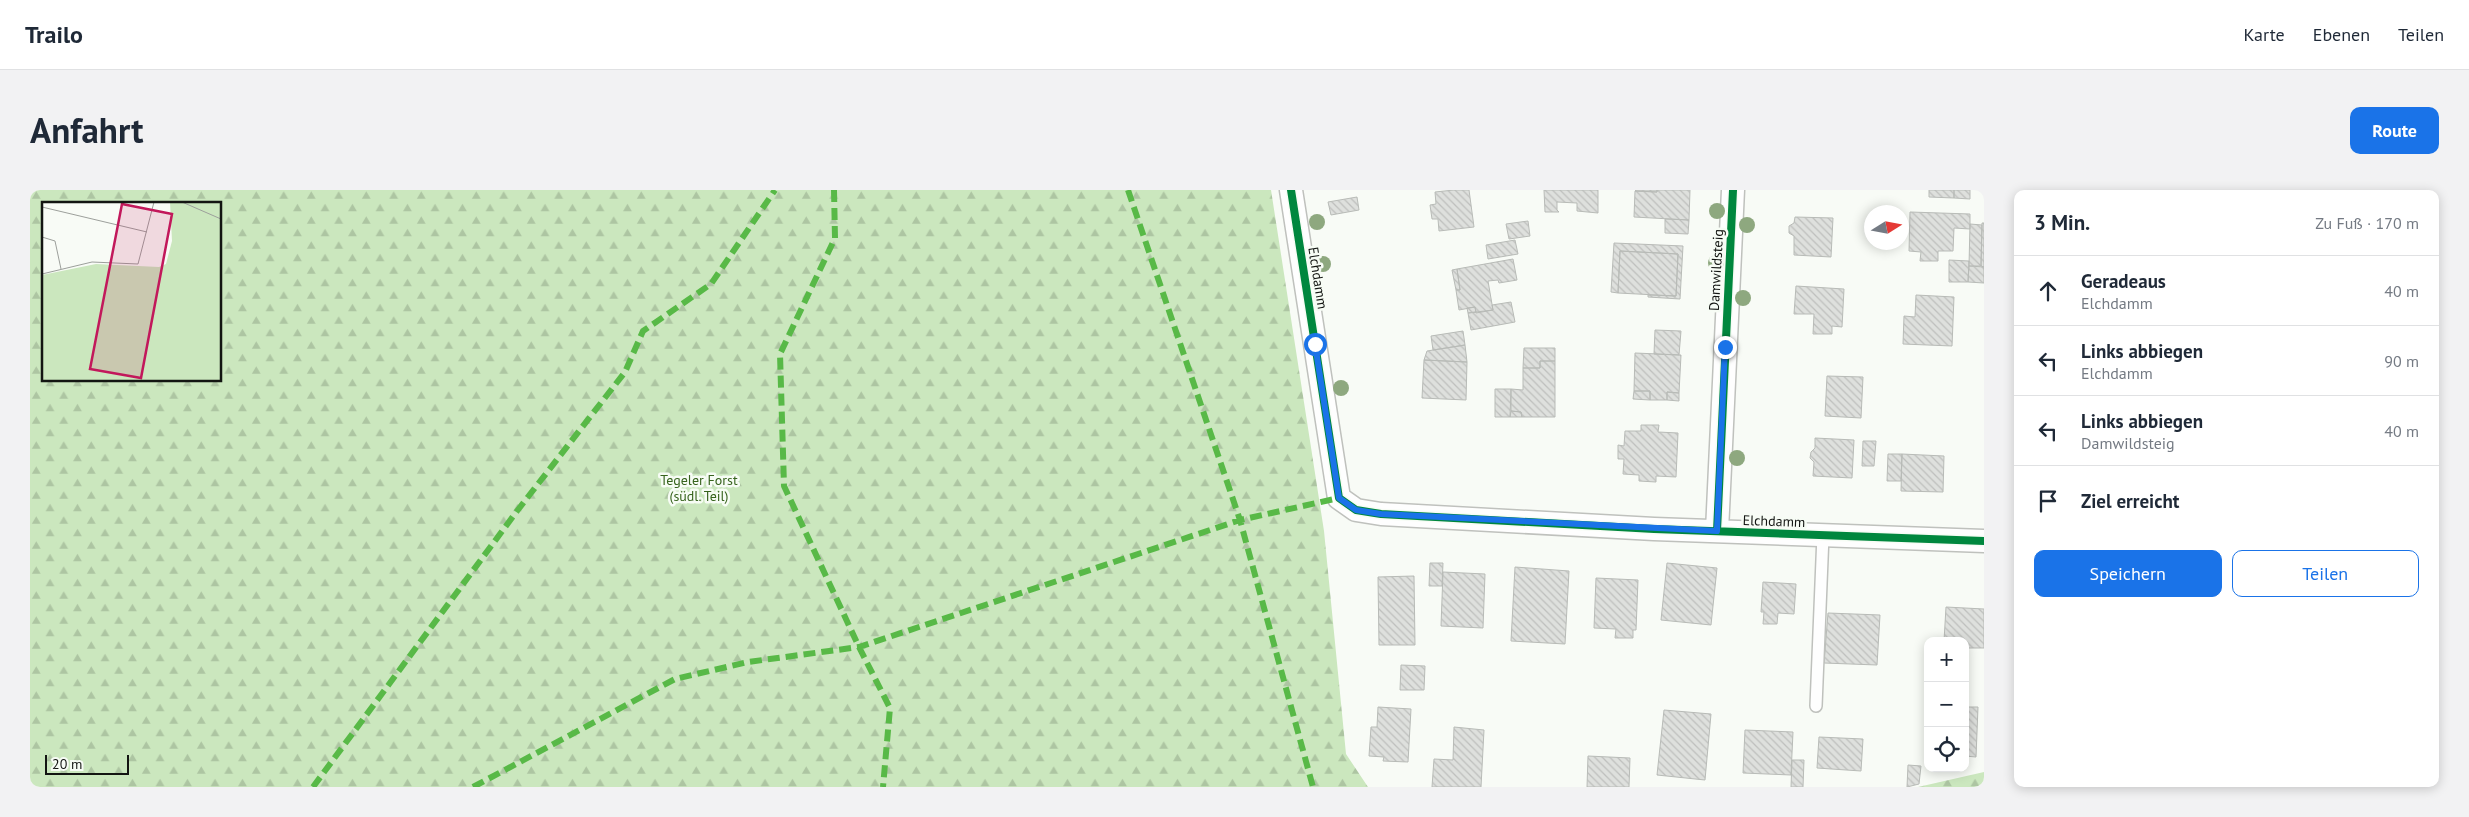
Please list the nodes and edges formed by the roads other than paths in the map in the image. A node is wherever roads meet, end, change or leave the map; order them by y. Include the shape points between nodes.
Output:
1 (1292, 190) edge
2 (1732, 190) edge
3 (1717, 531) junction
4 (1823, 535) junction
5 (1984, 541) edge
6 (1816, 706) dead end

1 - 3 street, Elchdamm via 1339,498 1356,510 1381,514
2 - 3 street, Damwildsteig
3 - 4 street, Elchdamm
4 - 5 street, Elchdamm
4 - 6 lane

